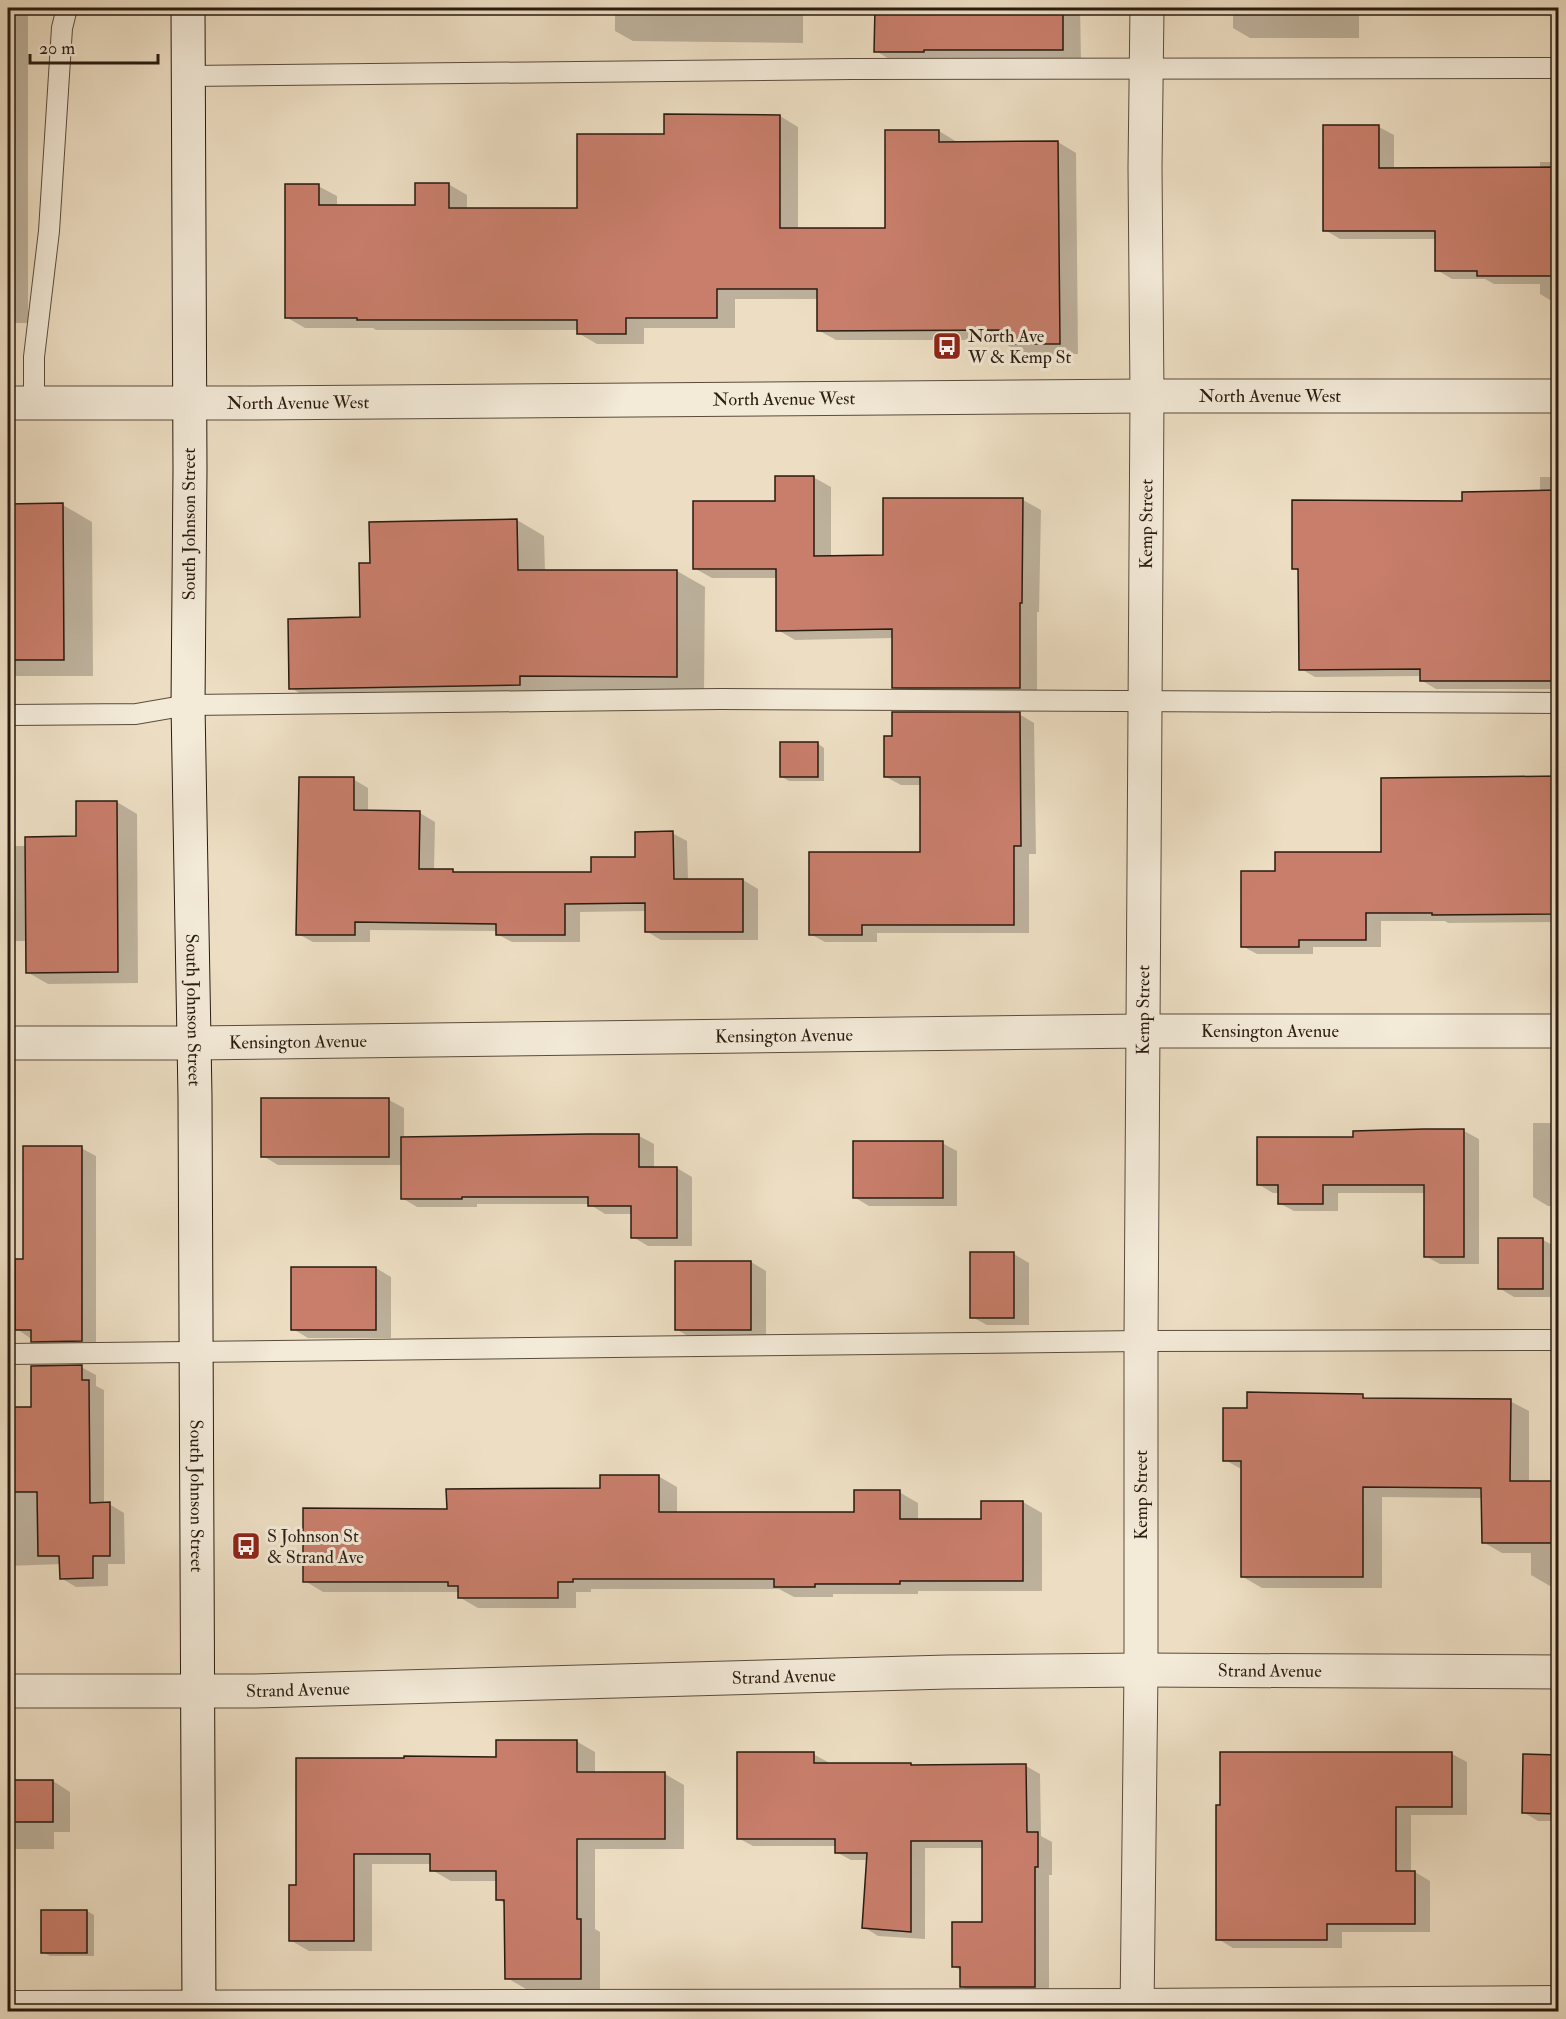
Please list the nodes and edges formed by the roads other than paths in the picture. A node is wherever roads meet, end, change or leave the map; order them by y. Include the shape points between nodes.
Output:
1 (67, 8) edge
2 (188, 8) edge
3 (1147, 8) edge
4 (1558, 68) edge
5 (1146, 69) junction
6 (189, 76) junction
7 (1147, 396) junction
8 (1558, 396) edge
9 (189, 402) junction
10 (21, 403) edge
11 (1145, 702) junction
12 (1558, 703) edge
13 (188, 705) junction
14 (8, 715) edge
15 (1558, 1030) edge
16 (1143, 1031) junction
17 (8, 1043) edge
18 (195, 1043) junction
19 (1558, 1340) edge
20 (1141, 1341) junction
21 (197, 1352) junction
22 (8, 1354) edge
23 (1141, 1670) junction
24 (1558, 1672) edge
25 (8, 1691) edge
26 (199, 1691) junction
27 (1558, 1996) edge
28 (8, 2001) edge
29 (1137, 2005) edge
30 (199, 2006) edge

1 - 10 lane via 62,28 49,231 34,357
2 - 6 street, South Johnson Street
3 - 5 street, Kemp Street
4 - 5 lane
5 - 6 lane
5 - 7 street, Kemp Street
6 - 9 street, South Johnson Street
7 - 8 street, North Avenue West
7 - 9 street, North Avenue West
7 - 11 street, Kemp Street
9 - 10 street, North Avenue West
9 - 13 street, South Johnson Street
11 - 12 lane
11 - 13 lane via 720,699
11 - 16 street, Kemp Street
13 - 14 lane via 136,714
13 - 18 street, South Johnson Street
15 - 16 street, Kensington Avenue
16 - 18 street, Kensington Avenue
16 - 20 street, Kemp Street
17 - 18 street, Kensington Avenue
18 - 21 street, South Johnson Street
19 - 20 lane
20 - 21 lane
20 - 23 street, Kemp Street
21 - 22 lane
21 - 26 street, South Johnson Street
23 - 24 street, Strand Avenue
23 - 26 street, Strand Avenue
23 - 29 street, Kemp Street
25 - 26 street, Strand Avenue
26 - 30 street, South Johnson Street
27 - 29 lane
28 - 30 lane
29 - 30 lane

